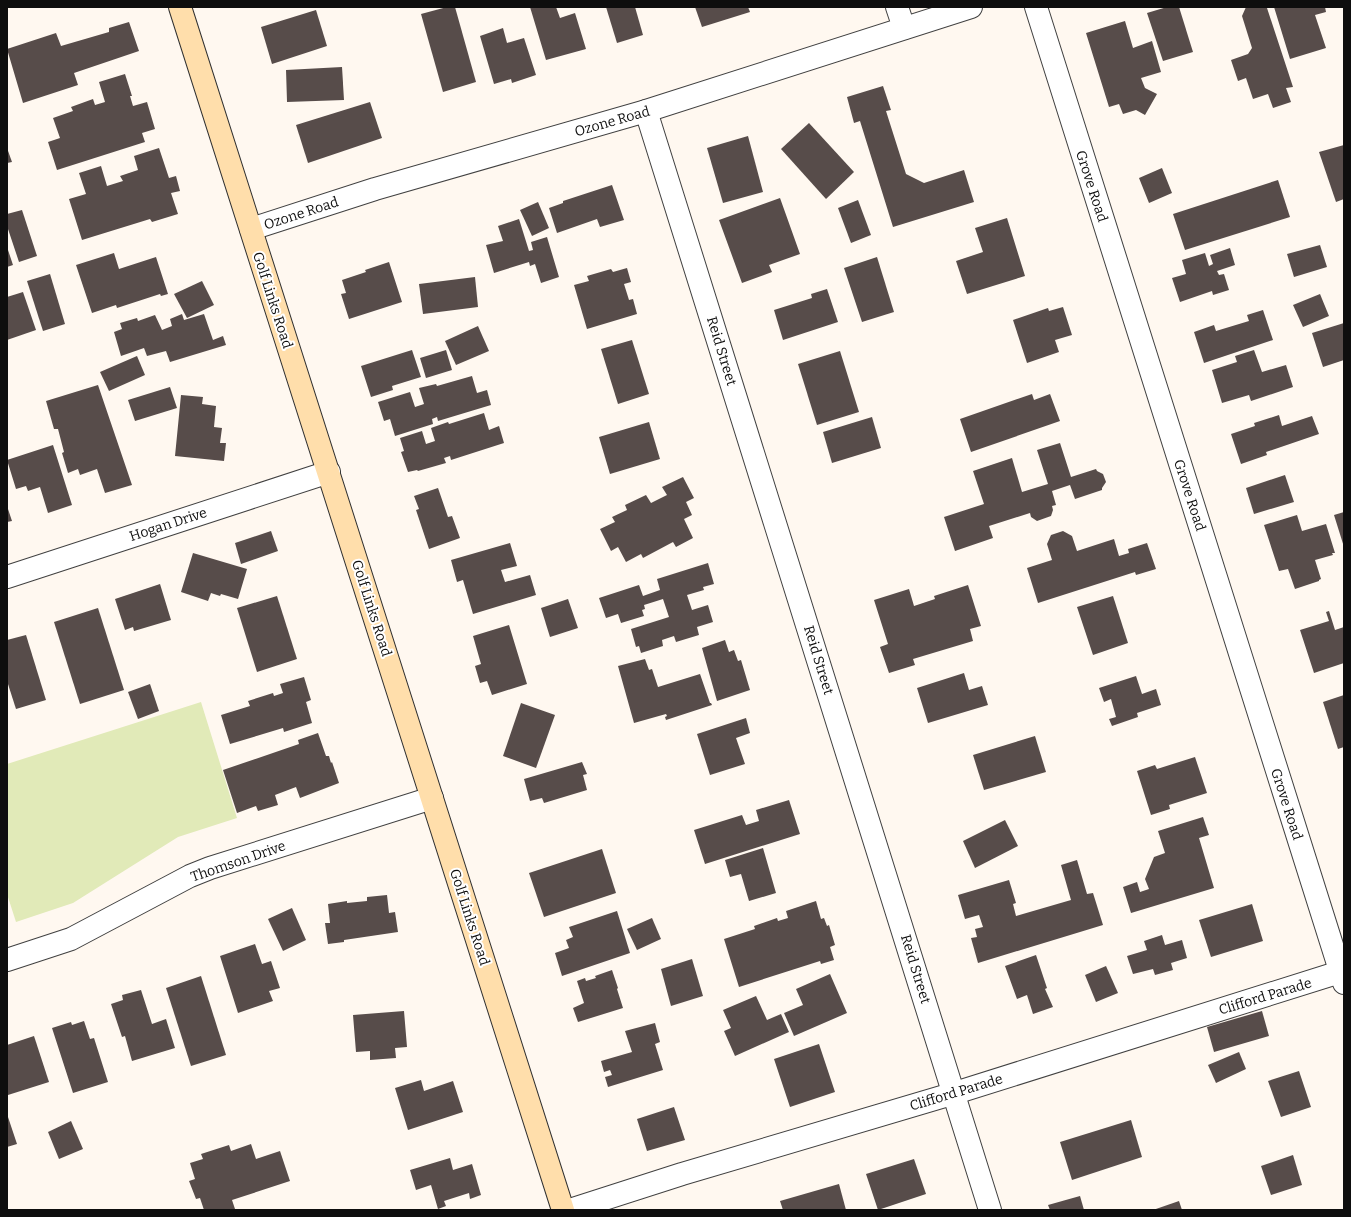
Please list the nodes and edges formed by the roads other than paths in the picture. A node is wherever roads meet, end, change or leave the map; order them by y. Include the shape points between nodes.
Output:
1 (180, 7) edge
2 (898, 7) edge
3 (971, 7) edge
4 (1036, 7) edge
5 (904, 28) junction
6 (646, 111) junction
7 (251, 229) junction
8 (329, 472) junction
9 (7, 576) edge
10 (432, 798) junction
11 (7, 960) edge
12 (1342, 978) edge
13 (954, 1093) junction
14 (562, 1210) edge
15 (570, 1210) edge
16 (990, 1210) edge

1 - 7 main road, Golf Links Road
2 - 5 street
3 - 5 street, Ozone Road
4 - 12 street, Grove Road
5 - 6 street, Ozone Road
6 - 7 street, Ozone Road via 375,189
6 - 13 street, Reid Street
7 - 8 main road, Golf Links Road
8 - 9 street, Hogan Drive
8 - 10 main road, Golf Links Road
10 - 11 street, Thomson Drive via 210,868 71,939
10 - 14 main road, Golf Links Road
12 - 13 street, Clifford Parade
13 - 15 street, Clifford Parade
13 - 16 street, Reid Street

